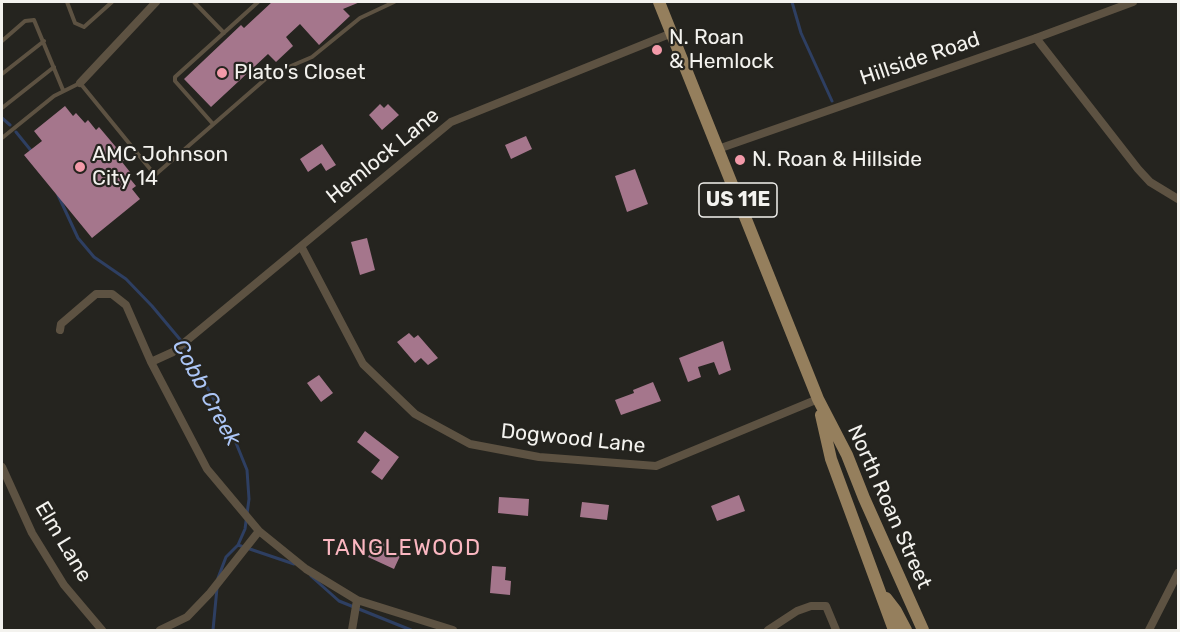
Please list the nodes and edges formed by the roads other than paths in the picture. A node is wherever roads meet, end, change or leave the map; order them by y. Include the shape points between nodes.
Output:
1 (67, 2) edge
2 (112, 2) edge
3 (156, 2) edge
4 (194, 2) edge
5 (258, 2) edge
6 (394, 2) edge
7 (659, 2) edge
8 (1133, 2) edge
9 (224, 33) junction
10 (672, 33) junction
11 (1036, 38) junction
12 (2, 41) edge
13 (44, 41) junction
14 (54, 67) junction
15 (2, 74) edge
16 (80, 83) junction
17 (63, 90) junction
18 (2, 108) edge
19 (213, 124) junction
20 (2, 138) edge
21 (718, 149) junction
22 (1179, 199) edge
23 (302, 246) junction
24 (60, 330) dead end
25 (151, 362) junction
26 (818, 399) junction
27 (2, 467) edge
28 (259, 531) junction
29 (1179, 573) edge
30 (878, 588) junction
31 (357, 600) junction
32 (102, 630) edge
33 (160, 630) edge
34 (352, 630) edge
35 (453, 630) edge
36 (768, 630) edge
37 (836, 630) edge
38 (894, 630) edge
39 (906, 630) edge
40 (923, 630) edge
41 (1149, 630) edge

1 - 2 lane via 75,23 84,27
3 - 16 street
4 - 9 lane
5 - 9 lane
6 - 19 lane via 360,18 312,57 270,75
7 - 10 main road, North Roan Street / US 11E
8 - 11 street, Hillside Road
9 - 19 lane via 175,79
10 - 21 main road, North Roan Street / US 11E
10 - 23 street, Hemlock Lane via 452,122
11 - 21 street, Hillside Road
11 - 22 street via 1138,169 1150,182
12 - 13 lane via 30,19 36,22
13 - 14 lane
13 - 15 lane
14 - 17 lane
14 - 18 lane
16 - 17 lane
16 - 19 lane via 155,175
17 - 20 lane
21 - 26 main road, North Roan Street / US 11E
23 - 25 street, Hemlock Lane via 173,352
23 - 26 street, Dogwood Lane via 363,364 415,414 470,444 539,457 656,466
24 - 25 street via 61,324 96,294 112,294 126,305
25 - 28 street via 207,469
26 - 30 main road, North Roan Street / US 11E via 831,459
26 - 40 main road, North Roan Street / US 11E via 847,455
27 - 32 street, Elm Lane via 32,533 59,576
28 - 31 street via 306,569
28 - 33 street via 187,617
29 - 41 street
30 - 38 main road, North Roan Street / US 11E
30 - 39 main road
31 - 34 street
31 - 35 street
36 - 37 street via 797,611 826,606

